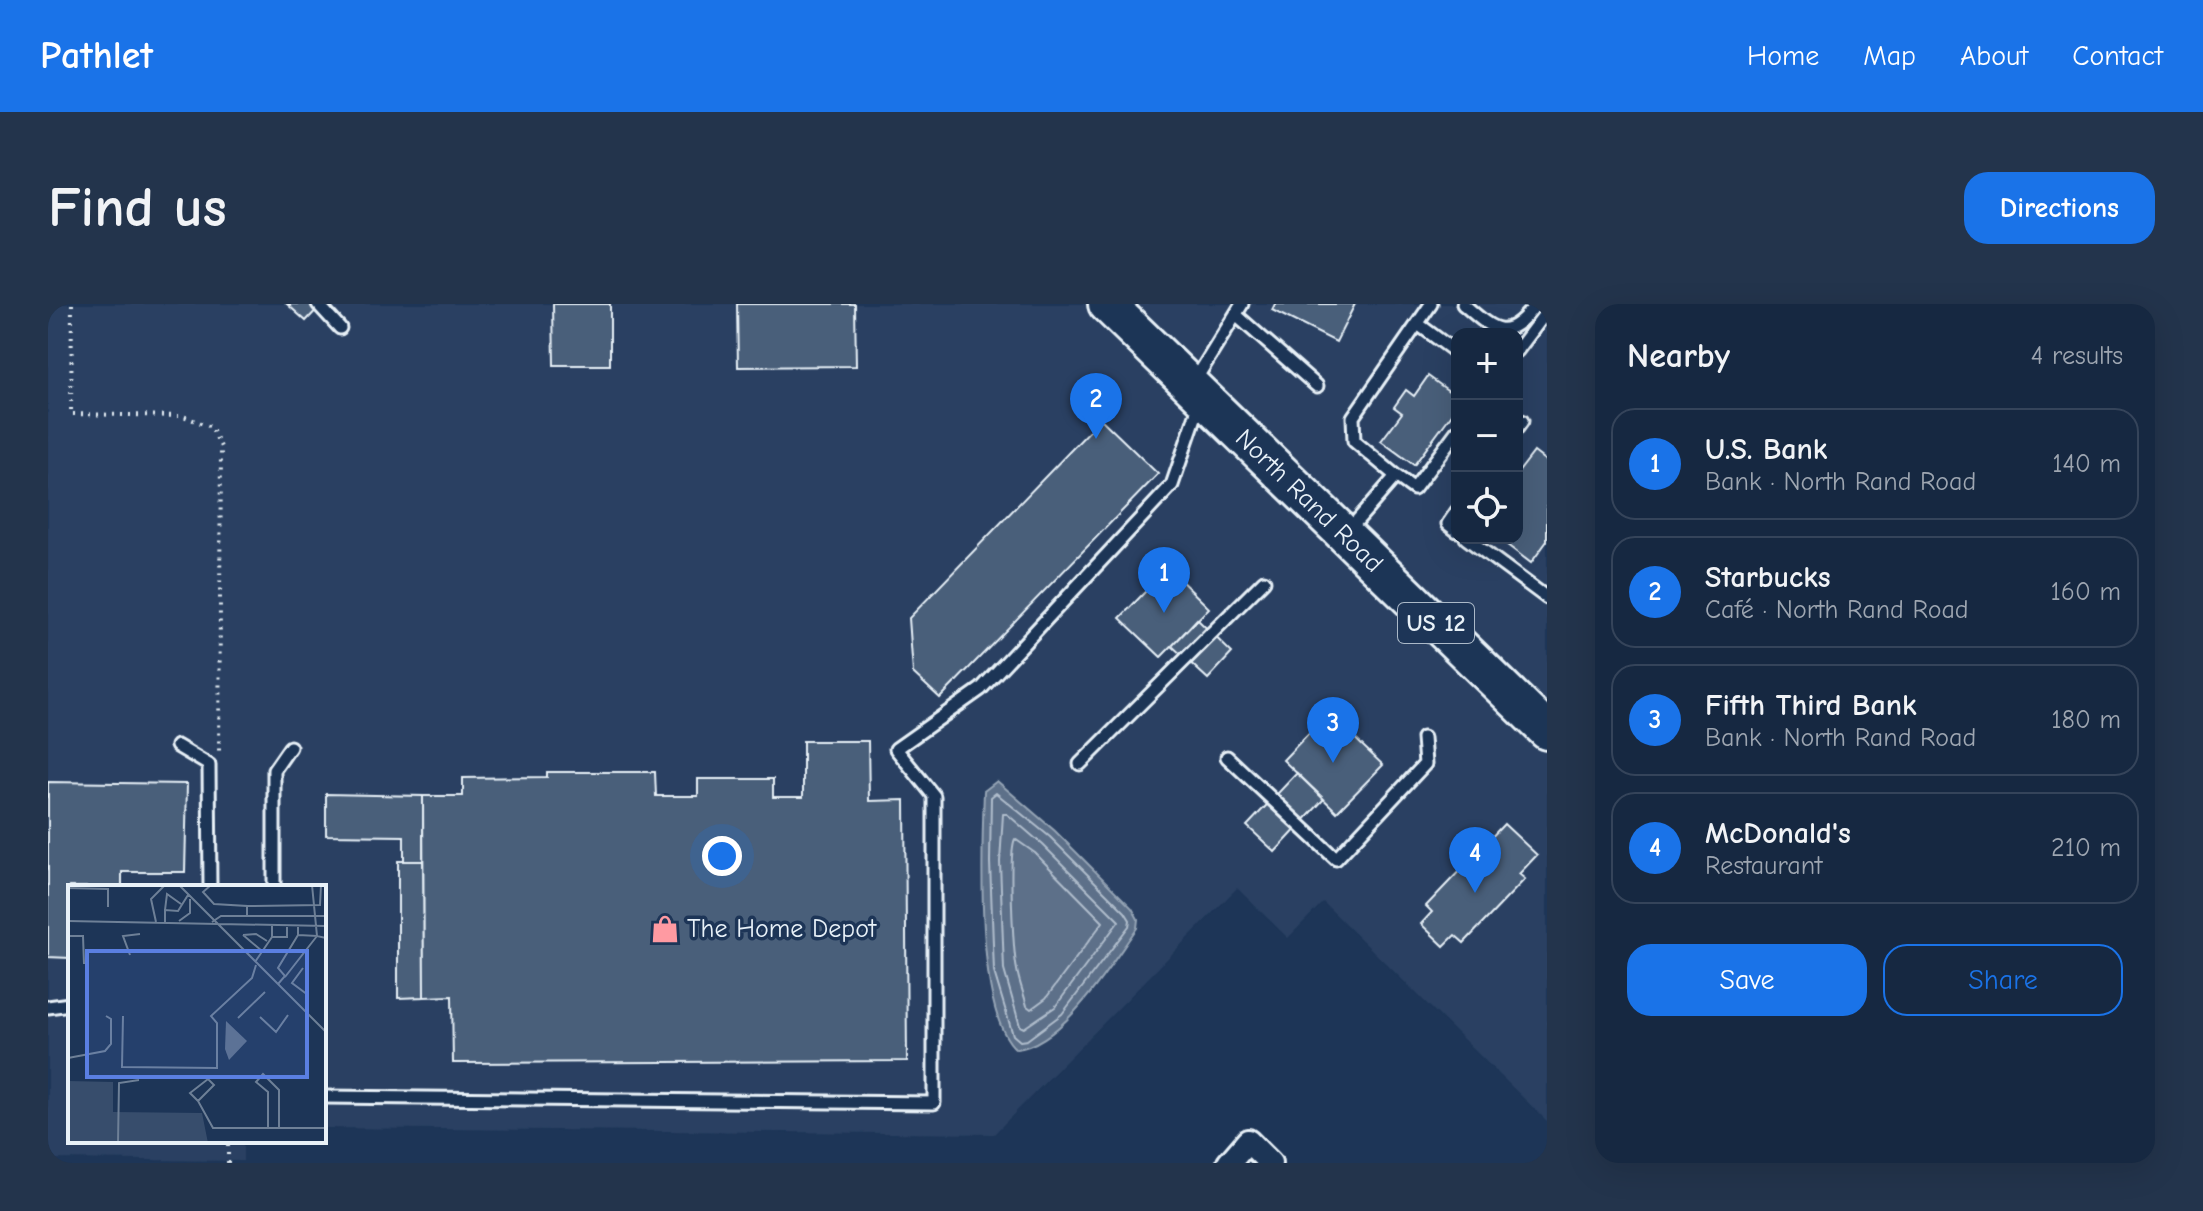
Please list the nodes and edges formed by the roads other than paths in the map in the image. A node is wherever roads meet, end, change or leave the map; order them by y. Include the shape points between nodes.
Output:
1 (318, 304) edge
2 (1107, 304) edge
3 (1431, 304) edge
4 (1463, 304) edge
5 (1536, 304) edge
6 (1239, 310) edge
7 (1547, 311) edge
8 (1418, 324) junction
9 (340, 328) dead end
10 (1523, 343) edge
11 (1451, 349) edge
12 (1317, 386) dead end
13 (1196, 392) junction
14 (1451, 439) edge
15 (1396, 476) junction
16 (1345, 535) junction
17 (1474, 544) edge
18 (1264, 581) dead end
19 (1547, 598) edge
20 (1547, 731) edge
21 (1423, 738) dead end
22 (177, 746) dead end
23 (290, 747) dead end
24 (1227, 757) dead end
25 (1080, 764) dead end
26 (210, 885) edge
27 (274, 885) edge
28 (68, 1004) edge
29 (48, 1007) edge
30 (326, 1097) edge
31 (1229, 1163) edge
32 (1270, 1163) edge

1 - 9 lane
2 - 13 main road, North Rand Road / US 12
3 - 8 lane
4 - 5 lane via 1500,331 1513,329
6 - 12 lane
6 - 13 lane
7 - 10 lane
8 - 11 lane
8 - 15 lane via 1353,417 1354,441
13 - 16 main road, North Rand Road / US 12
13 - 30 lane via 1172,485 981,689 896,749 934,796 934,1103
14 - 15 lane via 1414,489
15 - 16 lane
16 - 20 main road, North Rand Road / US 12
17 - 19 lane
18 - 25 lane
21 - 24 lane via 1425,764 1336,859
22 - 26 lane via 209,765
23 - 27 lane via 274,770
28 - 29 lane
31 - 32 street via 1248,1141

